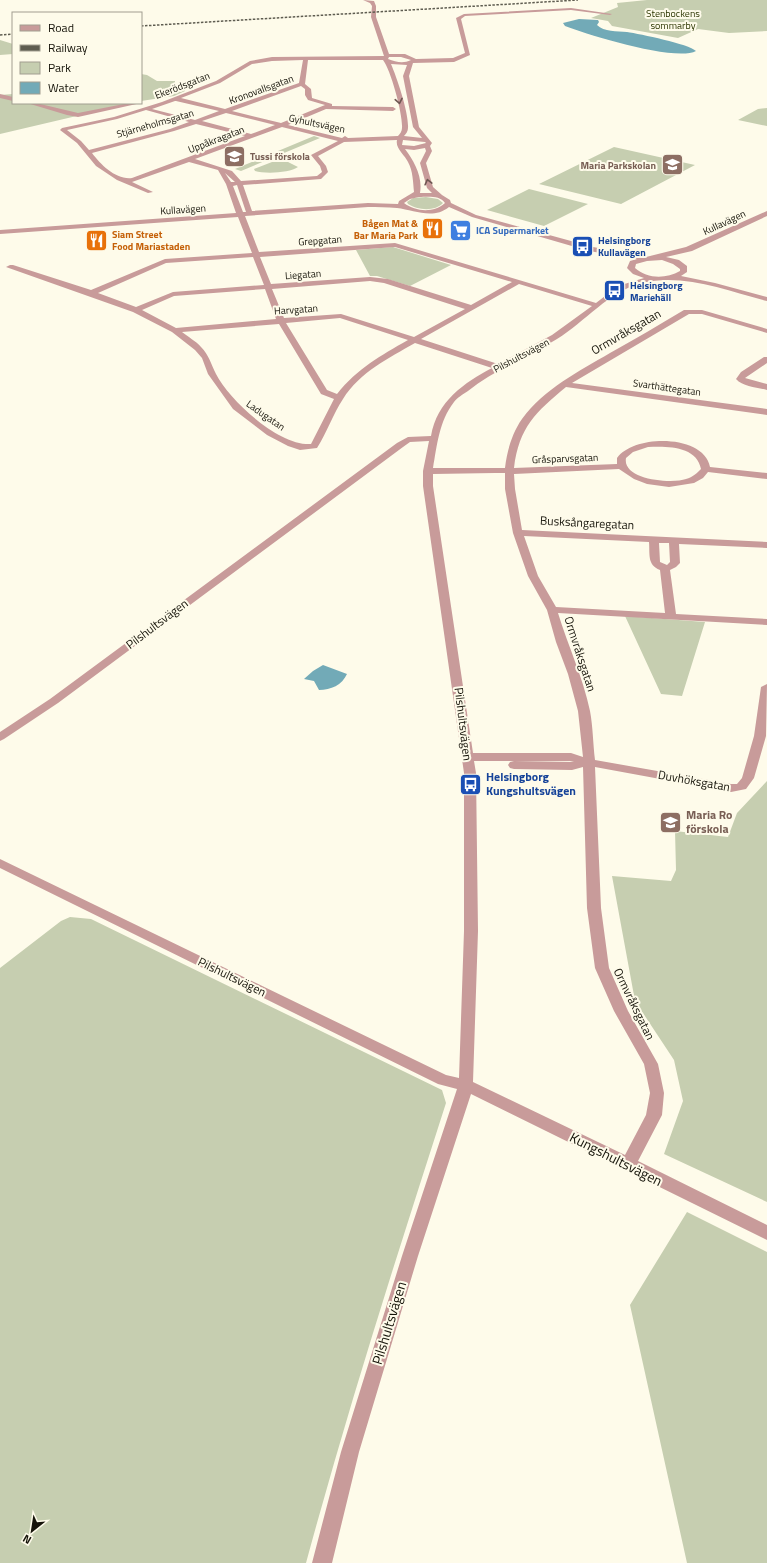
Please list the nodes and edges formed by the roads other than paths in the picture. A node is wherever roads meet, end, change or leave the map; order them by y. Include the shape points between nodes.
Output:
1 (363, 1) edge
2 (610, 14) dead end
3 (380, 35) junction
4 (398, 55) junction
5 (387, 58) junction
6 (306, 59) junction
7 (413, 62) junction
8 (302, 84) junction
9 (0, 96) edge
10 (12, 99) edge
11 (176, 99) junction
12 (142, 102) edge
13 (33, 104) edge
14 (133, 104) edge
15 (328, 108) junction
16 (147, 109) junction
17 (393, 109) dead end
18 (226, 112) junction
19 (196, 122) junction
20 (288, 123) junction
21 (281, 125) junction
22 (251, 136) junction
23 (344, 138) junction
24 (400, 143) junction
25 (426, 143) junction
26 (89, 152) junction
27 (186, 159) junction
28 (220, 169) junction
29 (124, 181) junction
30 (239, 183) junction
31 (230, 184) junction
32 (150, 192) dead end
33 (413, 196) junction
34 (440, 196) junction
35 (404, 198) junction
36 (448, 204) junction
37 (368, 205) junction
38 (406, 208) junction
39 (432, 211) junction
40 (767, 213) edge
41 (250, 214) junction
42 (241, 215) junction
43 (474, 216) junction
44 (0, 232) edge
45 (592, 249) junction
46 (690, 249) junction
47 (256, 254) junction
48 (654, 258) junction
49 (646, 259) junction
50 (678, 263) junction
51 (10, 267) dead end
52 (631, 268) junction
53 (684, 270) junction
54 (671, 277) junction
55 (661, 278) junction
56 (518, 282) junction
57 (626, 285) junction
58 (715, 285) junction
59 (268, 286) junction
60 (91, 293) junction
61 (767, 299) edge
62 (596, 305) junction
63 (471, 308) junction
64 (136, 310) junction
65 (280, 321) junction
66 (175, 330) junction
67 (767, 331) edge
68 (414, 341) junction
69 (767, 359) edge
70 (495, 369) junction
71 (564, 384) junction
72 (767, 387) edge
73 (339, 398) junction
74 (767, 412) edge
75 (434, 438) junction
76 (622, 466) junction
77 (706, 469) junction
78 (509, 471) junction
79 (428, 473) junction
80 (767, 476) edge
81 (518, 533) junction
82 (654, 539) junction
83 (674, 540) junction
84 (767, 545) edge
85 (665, 568) junction
86 (552, 610) junction
87 (671, 617) junction
88 (767, 622) edge
89 (767, 686) edge
90 (0, 737) edge
91 (468, 761) junction
92 (589, 763) junction
93 (0, 863) edge
94 (466, 1085) junction
95 (628, 1165) junction
96 (767, 1233) edge
97 (322, 1563) edge

1 - 3 street via 373,9
2 - 7 street via 571,9 464,15 458,18 468,54 454,60
3 - 4 street via 383,36 389,51
3 - 5 street
4 - 5 street
4 - 7 street via 411,57
5 - 6 street, Ekerödsgatan
5 - 7 street via 400,63
5 -> 24 street via 394,76 405,127
6 - 8 street, Kronovallsgatan
6 - 11 street, Ekerödsgatan via 255,62 218,82
7 - 25 street via 406,76 416,127
8 - 15 street via 308,89 310,99 330,105
8 - 18 street, Kronovallsgatan
9 - 10 street
11 - 12 street, Gyhultsvägen via 161,98
11 - 16 street, Ekerödsgatan
11 - 18 street, Gyhultsvägen
13 - 14 street via 80,115
15 - 17 street
15 - 20 street, Uppåkragatan
16 - 19 street
16 - 26 street, Ekerödsgatan via 63,130
18 - 19 street, Stjärneholmsgatan
18 - 21 street, Gyhultsvägen
19 - 22 street
19 - 26 street, Stjärneholmsgatan
20 - 21 street, Uppåkragatan
20 - 23 street, Gyhultsvägen
21 - 22 street, Uppåkragatan
21 - 23 street, Gyhultsvägen
22 - 27 street, Uppåkragatan
23 - 24 street, Gyhultsvägen
23 - 30 street via 314,155 325,172 319,178
24 - 25 street via 414,148
24 - 25 street via 412,138
24 - 33 street via 412,162 417,192
34 -> 25 street via 430,188 423,163 428,151
26 - 29 street, Ekerödsgatan via 98,165
27 - 28 street, Uppåkragatan
27 - 29 street via 133,180
28 - 30 street, Uppåkragatan via 230,172
28 - 31 street
29 - 32 street, Ekerödsgatan
30 - 31 street
30 - 41 street, Uppåkragatan
31 - 42 street
33 - 34 street, Kullavägen
33 - 35 street, Kullavägen
34 - 36 street, Kullavägen via 448,201
35 - 37 street, Kullavägen
35 - 38 street via 401,202
36 - 39 street, Kullavägen
36 - 43 street, Kullavägen
37 - 38 street, Kullavägen
37 - 41 street, Kullavägen
38 - 39 street, Kullavägen
39 - 43 street, Kullavägen
40 - 46 street, Kullavägen
41 - 42 street, Kullavägen
42 - 44 street, Kullavägen
42 - 47 street
43 - 45 street, Kullavägen
45 - 49 street, Kullavägen
45 - 52 street, Kullavägen
46 - 48 street, Kullavägen
46 - 50 street, Kullavägen
47 - 56 street, Grepgatan via 395,245
47 - 59 street
47 - 60 street, Grepgatan via 165,261
48 - 49 street
48 - 50 street
49 - 52 street via 634,262
50 - 53 street
51 - 60 street, Ladugatan
52 - 55 street, Kullavägen via 643,276
52 - 57 street via 632,276
53 - 54 street via 681,274
53 - 58 street
54 - 55 street
54 - 58 street
55 - 57 street, Pilshultsvägen
56 - 62 street, Grepgatan
56 - 63 street, Ladugatan
57 - 62 street, Pilshultsvägen
58 - 61 street
59 - 63 street, Liegatan via 378,279
59 - 64 street, Liegatan via 173,294
59 - 65 street
60 - 64 street, Ladugatan
62 - 70 street, Pilshultsvägen via 555,337
63 - 68 street, Ladugatan
64 - 66 street, Ladugatan
65 - 66 street, Harvgatan
65 - 68 street, Harvgatan via 341,316
65 - 73 street via 324,392
66 - 73 street, Ladugatan via 198,348 206,358 212,374 236,407 270,434 291,444 300,447 314,446
67 - 71 street, Ormvråksgatan via 702,312 688,312
68 - 70 street, Harvgatan via 420,346
68 - 73 street, Ladugatan via 377,361 352,381
69 - 72 street via 740,379
70 - 75 street, Pilshultsvägen via 464,388 452,399 439,419
71 - 74 street, Svarthättegatan
71 - 78 street, Ormvråksgatan via 526,420 514,443
75 - 79 street, Pilshultsvägen
75 - 90 street, Pilshultsvägen via 408,440 400,445 54,701
76 - 77 street via 628,473 639,478 671,484 694,480
76 - 77 street via 621,458 628,451 648,444 665,444 696,453 705,461
76 - 78 street, Gråsparvsgatan
77 - 80 street
78 - 79 street, Gråsparvsgatan via 497,475
78 - 81 street, Ormvråksgatan
79 - 91 street, Pilshultsvägen
81 - 82 street, Busksångaregatan
81 - 86 street, Ormvråksgatan via 533,576
82 - 83 street, Busksångaregatan
82 - 85 street via 655,562 659,567
83 - 84 street, Busksångaregatan
83 - 85 street via 674,564
85 - 87 street
86 - 87 street
86 - 92 street, Ormvråksgatan via 584,711
87 - 88 street
89 - 92 street, Duvhöksgatan via 760,736 748,778 741,788
91 - 92 street, Duvhöksgatan via 572,766
91 - 94 street, Pilshultsvägen via 471,931
92 - 95 street, Ormvråksgatan via 594,908 602,968 621,1011 651,1064 657,1093 654,1115
93 - 94 street, Pilshultsvägen via 443,1080
94 - 95 street, Kungshultsvägen
94 - 97 street, Pilshultsvägen via 350,1452
95 - 96 street, Kungshultsvägen

